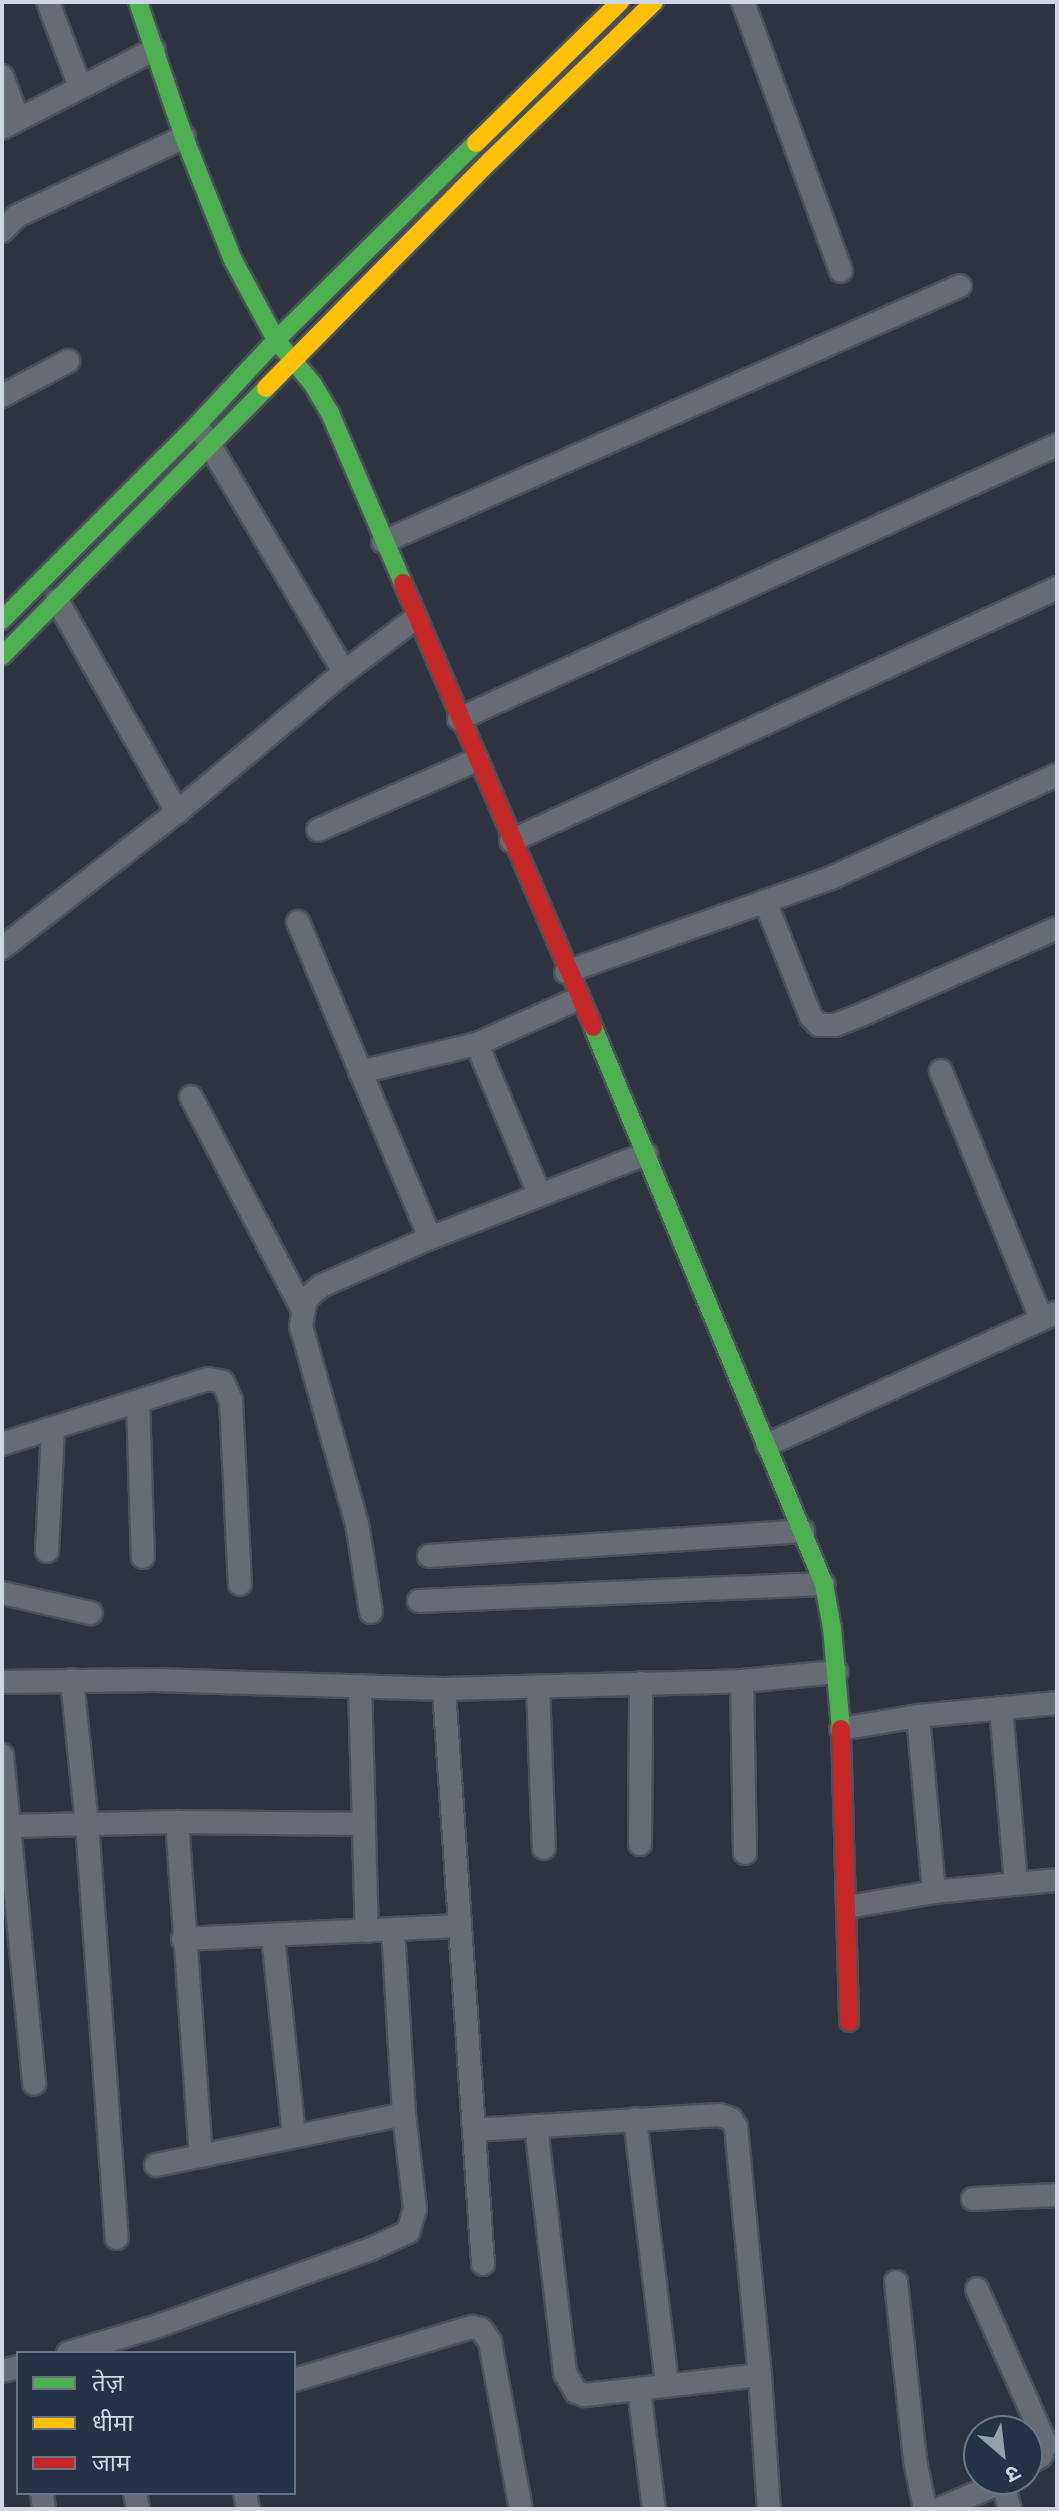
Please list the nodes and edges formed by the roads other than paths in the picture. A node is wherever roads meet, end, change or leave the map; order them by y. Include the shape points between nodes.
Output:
1 (48, 2) edge
2 (138, 2) edge
3 (620, 2) edge
4 (654, 2) edge
5 (743, 2) edge
6 (154, 50) junction
7 (2, 76) edge
8 (80, 87) junction
9 (10, 124) edge
10 (184, 137) junction
11 (2, 231) edge
12 (841, 271) dead end
13 (960, 286) dead end
14 (276, 340) junction
15 (294, 360) junction
16 (68, 361) dead end
17 (2, 396) edge
18 (198, 424) junction
19 (1057, 445) edge
20 (211, 446) junction
21 (383, 542) junction
22 (1057, 588) edge
23 (57, 600) junction
24 (416, 618) junction
25 (2, 620) edge
26 (2, 656) edge
27 (344, 672) junction
28 (459, 719) junction
29 (477, 760) junction
30 (1057, 775) edge
31 (177, 812) junction
32 (318, 830) dead end
33 (511, 841) junction
34 (765, 901) junction
35 (298, 922) dead end
36 (1057, 928) edge
37 (2, 948) edge
38 (566, 972) junction
39 (577, 999) junction
40 (477, 1044) junction
41 (941, 1071) dead end
42 (360, 1072) junction
43 (191, 1097) dead end
44 (646, 1154) junction
45 (539, 1194) junction
46 (430, 1238) junction
47 (302, 1308) junction
48 (1049, 1315) edge
49 (138, 1402) junction
50 (53, 1429) junction
51 (2, 1444) edge
52 (767, 1445) junction
53 (803, 1531) junction
54 (47, 1551) dead end
55 (429, 1556) dead end
56 (143, 1557) dead end
57 (240, 1584) dead end
58 (824, 1584) junction
59 (2, 1593) edge
60 (419, 1601) dead end
61 (371, 1612) dead end
62 (91, 1613) dead end
63 (837, 1672) junction
64 (72, 1680) junction
65 (742, 1681) junction
66 (2, 1682) edge
67 (641, 1683) junction
68 (360, 1686) junction
69 (538, 1687) junction
70 (444, 1689) junction
71 (1057, 1703) edge
72 (1001, 1708) junction
73 (918, 1716) junction
74 (841, 1729) junction
75 (2, 1755) edge
76 (177, 1822) junction
77 (87, 1824) junction
78 (364, 1824) junction
79 (9, 1826) junction
80 (640, 1844) dead end
81 (544, 1848) dead end
82 (745, 1853) dead end
83 (1057, 1880) edge
84 (1016, 1883) junction
85 (934, 1892) junction
86 (848, 1907) junction
87 (458, 1926) junction
88 (393, 1930) junction
89 (367, 1931) junction
90 (273, 1936) junction
91 (183, 1939) junction
92 (849, 2022) dead end
93 (34, 2083) dead end
94 (404, 2114) junction
95 (635, 2119) junction
96 (536, 2126) junction
97 (474, 2130) junction
98 (294, 2136) junction
99 (201, 2156) junction
100 (156, 2165) dead end
101 (1057, 2195) edge
102 (973, 2199) dead end
103 (117, 2238) dead end
104 (483, 2264) dead end
105 (896, 2282) dead end
106 (977, 2289) dead end
107 (75, 2351) edge
108 (760, 2375) junction
109 (296, 2379) edge
110 (667, 2385) junction
111 (639, 2389) junction
112 (1033, 2415) edge
113 (971, 2495) edge
114 (521, 2509) edge
115 (654, 2509) edge
116 (769, 2509) edge
117 (925, 2509) edge
118 (939, 2509) edge

1 - 8 street
2 - 6 street
3 - 14 street
4 - 15 street
5 - 12 street
6 - 8 street
6 - 10 street
7 - 9 street
8 - 9 street
10 - 11 street via 17,216
10 - 14 street via 233,260
13 - 21 street
14 - 15 street
14 - 18 street
15 - 20 street
15 - 21 street via 330,413
16 - 17 street
18 - 20 street
18 - 25 street
19 - 28 street
20 - 23 street
20 - 27 street
21 - 24 street
22 - 33 street
23 - 26 street
23 - 31 street
24 - 27 street
24 - 28 street
27 - 31 street
28 - 29 street
29 - 32 street
29 - 33 street
30 - 34 street via 831,878
31 - 37 street
33 - 38 street
34 - 36 street via 811,1017 819,1025 861,1015
34 - 38 street
35 - 42 street
38 - 39 street
39 - 40 street
39 - 44 street
40 - 42 street
40 - 45 street
41 - 48 street
42 - 46 street
43 - 47 street
44 - 45 street
44 - 52 street
45 - 46 street
46 - 47 street via 321,1286
47 - 61 street via 301,1326 363,1548
48 - 52 street
49 - 50 street
49 - 56 street
49 - 57 street via 208,1379 223,1382 229,1390
50 - 51 street
50 - 54 street
52 - 53 street
53 - 55 street
53 - 58 street
58 - 60 street
58 - 63 street
59 - 62 street
63 - 65 street
63 - 74 street
64 - 66 street
64 - 68 street
64 - 77 street
65 - 67 street
65 - 82 street
67 - 69 street
67 - 80 street
68 - 70 street
68 - 78 street
69 - 70 street
69 - 81 street
70 - 87 street
71 - 72 street
72 - 73 street
72 - 84 street
73 - 74 street
73 - 85 street
74 - 86 street
75 - 79 street
76 - 77 street
76 - 78 street
76 - 91 street
77 - 79 street
77 - 103 street
78 - 89 street
79 - 93 street
83 - 84 street
84 - 85 street
85 - 86 street
86 - 92 street
87 - 88 street
87 - 97 street
88 - 89 street
88 - 94 street
89 - 90 street
90 - 91 street
90 - 98 street
91 - 99 street
94 - 98 street
94 - 107 street via 415,2209 408,2232 158,2326
95 - 96 street
95 - 108 street via 719,2115 736,2127
95 - 110 street
96 - 97 street
96 - 111 street via 569,2382 585,2395
97 - 104 street
98 - 99 street
99 - 100 street
101 - 102 street
105 - 117 street
106 - 112 street
108 - 110 street
108 - 116 street
109 - 114 street via 472,2327 481,2329 490,2342
110 - 111 street
111 - 115 street
113 - 118 street

